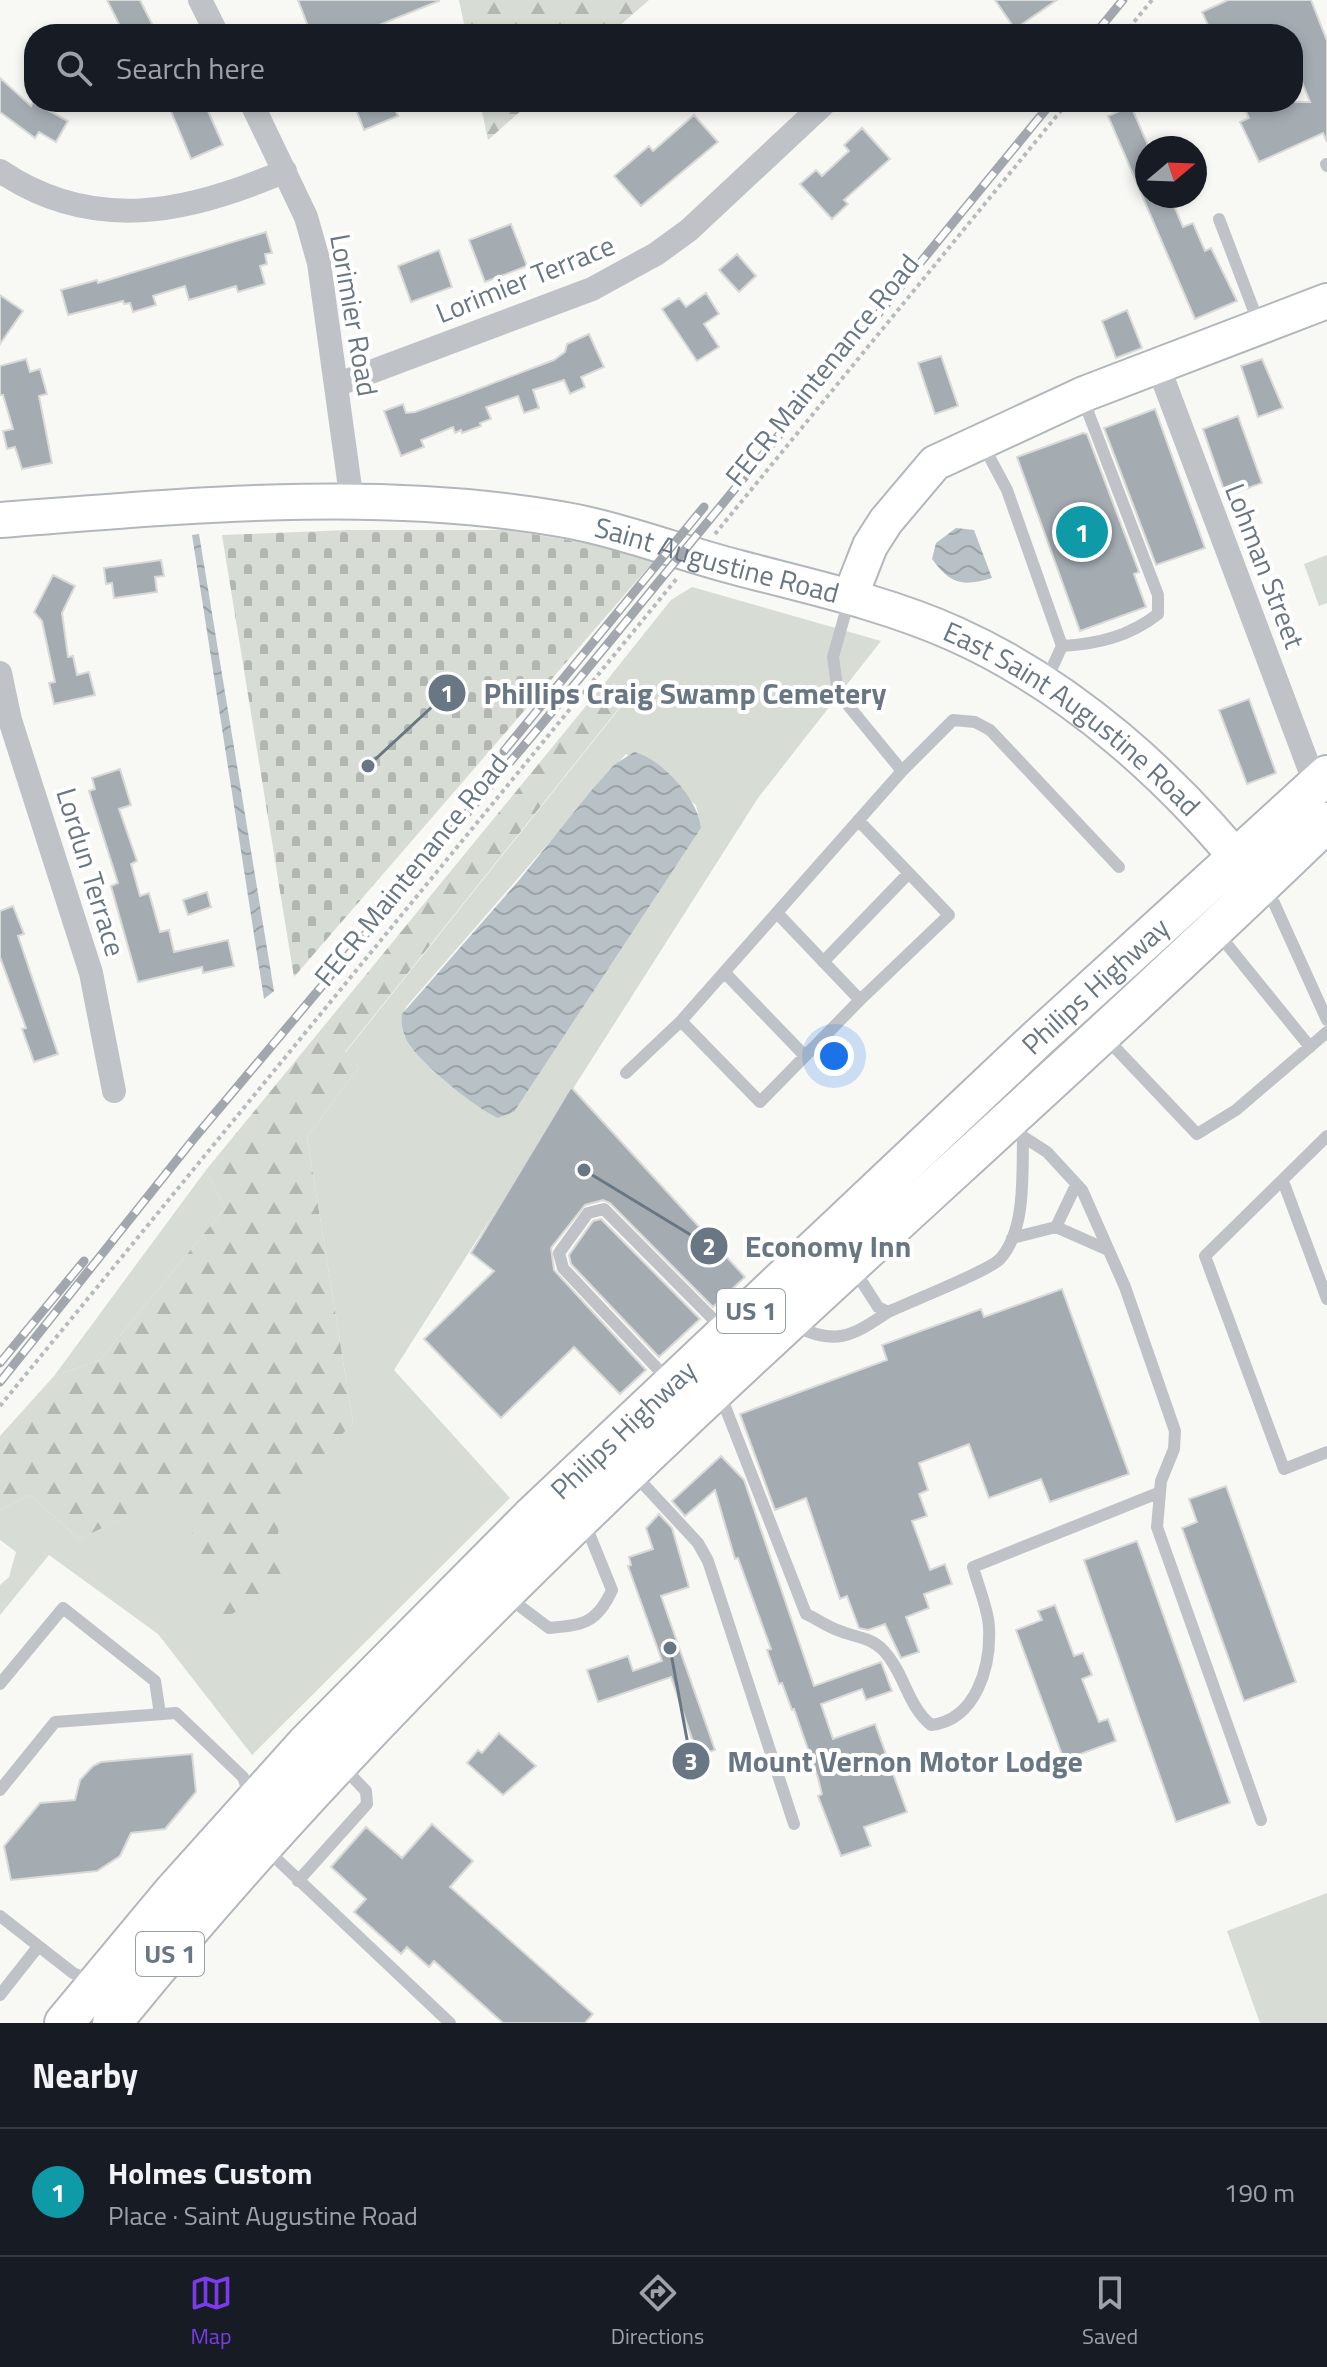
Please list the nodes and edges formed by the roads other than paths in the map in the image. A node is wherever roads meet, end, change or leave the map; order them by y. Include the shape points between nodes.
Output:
1 (200, 0) edge
2 (212, 24) edge
3 (256, 112) edge
4 (815, 112) edge
5 (0, 171) edge
6 (285, 171) junction
7 (1219, 219) dead end
8 (1327, 301) edge
9 (1260, 327) junction
10 (1158, 366) junction
11 (336, 385) junction
12 (1081, 395) junction
13 (981, 440) junction
14 (352, 502) junction
15 (0, 520) edge
16 (850, 597) junction
17 (1062, 646) junction
18 (0, 673) edge
19 (1045, 683) junction
20 (902, 771) junction
21 (1321, 781) edge
22 (858, 820) junction
23 (1327, 822) edge
24 (1119, 867) dead end
25 (1249, 872) junction
26 (909, 873) junction
27 (778, 914) junction
28 (1215, 930) junction
29 (823, 962) junction
30 (725, 973) junction
31 (860, 1000) junction
32 (1327, 1020) edge
33 (681, 1021) junction
34 (1327, 1032) edge
35 (1102, 1034) junction
36 (1310, 1047) junction
37 (805, 1056) junction
38 (626, 1073) dead end
39 (114, 1091) dead end
40 (1001, 1120) junction
41 (1327, 1136) edge
42 (1283, 1181) junction
43 (1076, 1185) junction
44 (1056, 1227) junction
45 (1012, 1238) junction
46 (1106, 1249) junction
47 (851, 1265) junction
48 (1327, 1299) edge
49 (888, 1312) junction
50 (789, 1323) junction
51 (739, 1346) junction
52 (673, 1384) junction
53 (719, 1389) junction
54 (1327, 1452) edge
55 (632, 1472) junction
56 (1158, 1493) junction
57 (583, 1518) junction
58 (492, 1581) junction
59 (0, 1684) edge
60 (160, 1714) junction
61 (339, 1763) junction
62 (0, 1790) edge
63 (252, 1803) junction
64 (1261, 1820) dead end
65 (794, 1824) dead end
66 (263, 1846) junction
67 (298, 1881) junction
68 (0, 1916) edge
69 (37, 1948) junction
70 (97, 1983) junction
71 (0, 1995) edge
72 (116, 2019) edge
73 (64, 2023) edge
74 (450, 2023) edge

1 - 2 street
3 - 6 street, Lorimier Road
4 - 11 street, Lorimier Terrace via 689,230 656,254 592,289
5 - 6 street via 83,207 128,211 225,197
6 - 11 street, Lorimier Road via 319,263
7 - 9 lane
8 - 9 main road, Saint Augustine Road
9 - 10 main road, Saint Augustine Road
10 - 12 main road, Saint Augustine Road
10 - 21 street, Lohman Street
11 - 14 street, Lorimier Road
12 - 13 main road, Saint Augustine Road
12 - 17 lane via 1158,595 1158,614 1140,628 1093,644
13 - 16 main road, Saint Augustine Road via 935,463 917,481 870,546
13 - 17 lane via 1007,490
14 - 15 main road, Saint Augustine Road
14 - 16 main road, Saint Augustine Road via 471,507 564,520
16 - 19 main road, East Saint Augustine Road via 958,635
16 - 20 lane via 833,657 838,693
17 - 19 lane
18 - 39 street, Lordun Terrace via 10,720 91,973
19 - 25 main road, East Saint Augustine Road via 1137,754 1210,824
20 - 22 lane
20 - 24 lane via 953,720 975,722 990,730
21 - 25 main road, Philips Highway / US 1
22 - 26 lane
22 - 27 lane
23 - 25 main road, Philips Highway / US 1
25 - 28 main road, Philips Highway / US 1
25 - 32 lane via 1274,903
25 - 40 main road, Philips Highway / US 1
26 - 29 lane
26 - 31 lane via 949,915
27 - 29 lane
27 - 30 lane
28 - 35 main road, Philips Highway / US 1
28 - 36 lane
29 - 31 lane
30 - 33 lane
30 - 37 lane
31 - 37 lane
33 - 37 lane via 760,1102
33 - 38 lane
34 - 36 lane
35 - 36 lane via 1197,1134 1236,1110
35 - 40 main road, Philips Highway / US 1
40 - 43 lane via 1047,1152
40 - 45 lane via 1021,1197
40 - 47 main road, Philips Highway / US 1
40 - 51 main road, Philips Highway / US 1
41 - 42 lane
42 - 48 lane
42 - 54 lane via 1205,1256 1284,1469
43 - 44 lane
43 - 46 lane
44 - 45 lane
44 - 46 lane
45 - 49 lane via 999,1260
46 - 56 lane via 1125,1287 1175,1431
47 - 49 lane via 878,1307
47 - 50 main road, Philips Highway / US 1
49 - 50 lane via 854,1335 833,1338
50 - 51 main road, Philips Highway / US 1
51 - 52 main road, Philips Highway / US 1
51 - 52 lane via 604,1209 588,1213 559,1253 563,1268
51 - 53 main road, Philips Highway / US 1
52 - 58 main road, Philips Highway / US 1
53 - 55 main road, Philips Highway / US 1
53 - 56 lane via 806,1614 870,1639 884,1650 917,1713 931,1725 965,1710 977,1694 989,1626 973,1567
55 - 57 main road, Philips Highway / US 1
55 - 65 lane via 698,1543 708,1561
56 - 64 lane via 1157,1527
57 - 58 main road, Philips Highway / US 1
57 - 58 lane via 612,1590 602,1612 589,1621 549,1628
58 - 61 main road, Philips Highway / US 1
58 - 63 main road, Philips Highway / US 1
59 - 60 lane via 63,1608 155,1681
60 - 62 lane via 55,1722
60 - 63 lane via 176,1713 243,1777
61 - 66 main road, Philips Highway / US 1
61 - 67 lane via 366,1791 367,1804
63 - 66 street
63 - 70 main road, Philips Highway / US 1
66 - 67 lane
66 - 72 main road, Philips Highway / US 1
67 - 74 lane
68 - 69 lane
69 - 70 lane
69 - 71 lane
70 - 72 street
70 - 73 main road, Philips Highway / US 1

